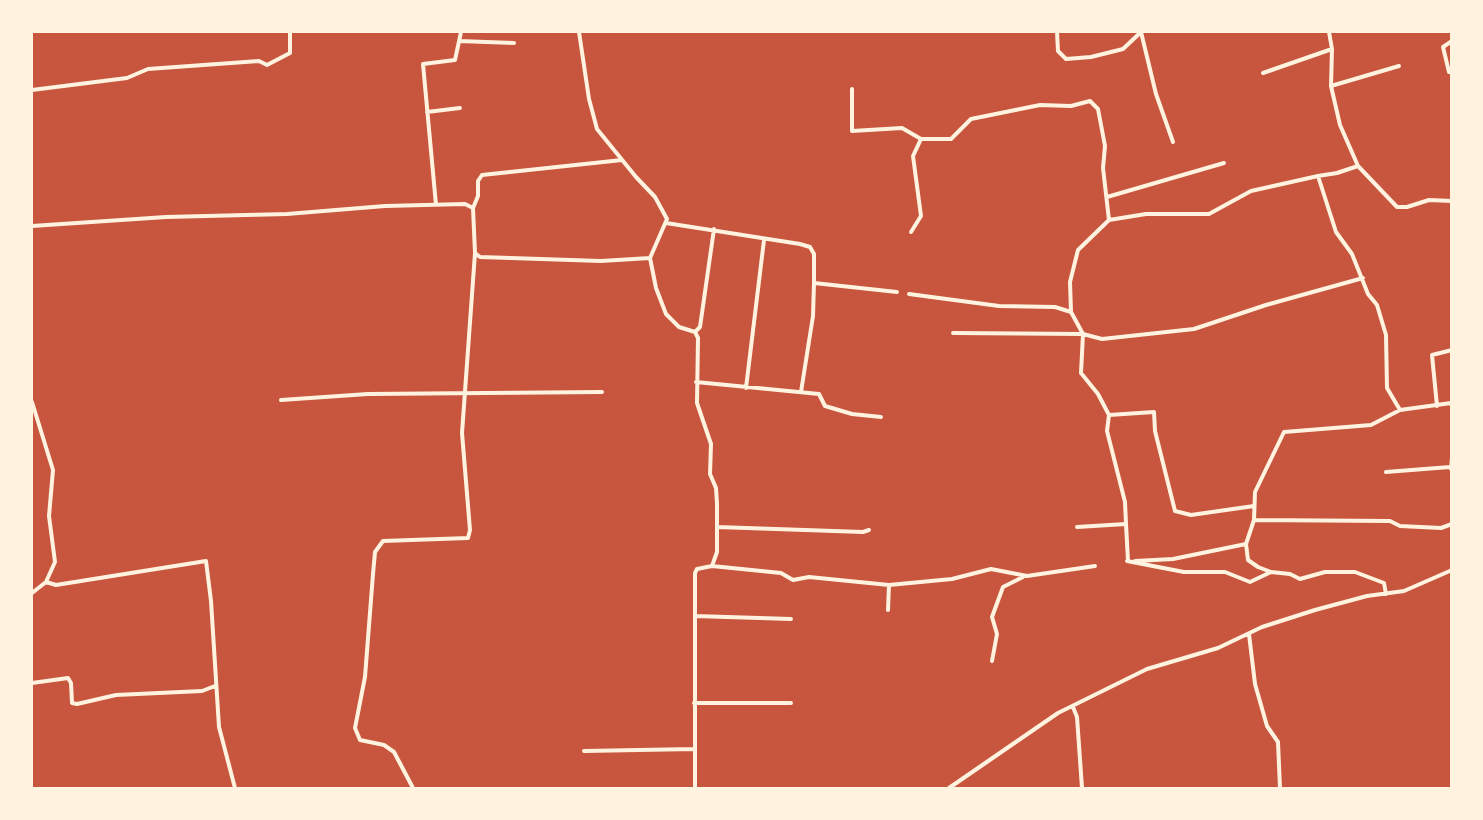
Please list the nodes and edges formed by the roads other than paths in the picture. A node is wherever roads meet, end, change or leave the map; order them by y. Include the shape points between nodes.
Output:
1 (290, 32) edge
2 (461, 32) edge
3 (579, 32) edge
4 (1057, 32) edge
5 (1142, 32) edge
6 (1329, 32) edge
7 (459, 41) junction
8 (1452, 41) edge
9 (514, 43) dead end
10 (1332, 49) junction
11 (1399, 66) dead end
12 (1449, 72) dead end
13 (1263, 73) dead end
14 (1331, 86) junction
15 (852, 89) dead end
16 (32, 90) edge
17 (460, 108) dead end
18 (427, 112) junction
19 (921, 139) junction
20 (1173, 142) dead end
21 (622, 160) junction
22 (1224, 163) dead end
23 (1358, 166) junction
24 (1318, 176) junction
25 (1107, 197) junction
26 (1452, 201) edge
27 (436, 205) junction
28 (473, 208) junction
29 (1109, 220) junction
30 (666, 223) junction
31 (32, 226) edge
32 (714, 229) junction
33 (911, 232) dead end
34 (764, 240) junction
35 (475, 253) junction
36 (650, 258) junction
37 (1363, 278) junction
38 (814, 283) junction
39 (897, 292) dead end
40 (909, 294) dead end
41 (1071, 312) junction
42 (695, 332) junction
43 (953, 333) dead end
44 (1083, 334) junction
45 (1452, 350) edge
46 (696, 382) junction
47 (746, 388) junction
48 (466, 392) junction
49 (602, 392) dead end
50 (801, 392) junction
51 (281, 400) dead end
52 (32, 402) edge
53 (1437, 406) junction
54 (1452, 406) edge
55 (1400, 410) junction
56 (1109, 415) junction
57 (881, 417) dead end
58 (1452, 458) edge
59 (1451, 469) edge
60 (1386, 472) dead end
61 (1254, 506) junction
62 (1254, 520) junction
63 (1126, 524) junction
64 (1452, 524) edge
65 (1077, 526) dead end
66 (717, 527) junction
67 (869, 530) dead end
68 (1246, 544) junction
69 (1127, 561) junction
70 (712, 566) junction
71 (1095, 566) dead end
72 (1452, 570) edge
73 (1271, 572) junction
74 (1027, 576) junction
75 (46, 582) junction
76 (889, 585) junction
77 (32, 593) edge
78 (1386, 594) junction
79 (888, 610) dead end
80 (695, 616) junction
81 (791, 619) dead end
82 (1249, 634) junction
83 (992, 661) dead end
84 (32, 683) edge
85 (214, 686) junction
86 (694, 703) junction
87 (791, 703) dead end
88 (1073, 707) junction
89 (694, 749) junction
90 (584, 751) dead end
91 (235, 789) edge
92 (413, 789) edge
93 (695, 789) edge
94 (949, 789) edge
95 (1082, 789) edge
96 (1280, 789) edge

1 - 16 street via 290,53 267,65 259,61 148,69 127,78
2 - 7 street
3 - 21 street via 588,99 597,129
4 - 5 street via 1058,51 1066,60 1123,49
5 - 20 street via 1156,94
6 - 10 street
7 - 9 street
7 - 18 street via 455,60 423,64
8 - 12 street via 1443,47
10 - 13 street
10 - 14 street
11 - 14 street
14 - 23 street via 1340,125
15 - 19 street via 852,131 902,128
17 - 18 street
18 - 27 street
19 - 25 street via 951,139 971,120 1040,105 1071,106 1090,101 1098,109
19 - 33 street via 913,156 921,216
21 - 28 street via 482,175
21 - 30 street via 655,197
22 - 25 street
23 - 24 street
23 - 26 street via 1396,207 1430,200
24 - 29 street via 1251,191 1209,214 1146,214
24 - 37 street via 1336,232
25 - 29 street
27 - 28 street via 465,204
27 - 31 street
28 - 35 street
29 - 41 street via 1078,250 1070,282
30 - 32 street
30 - 36 street
32 - 34 street
32 - 42 street via 700,327
34 - 38 street via 810,247 814,254
34 - 47 street
35 - 36 street via 480,257 601,261
35 - 48 street
36 - 42 street via 666,314 679,327
37 - 44 street via 1194,329 1102,339
37 - 55 street via 1386,335 1387,388
38 - 39 street
38 - 50 street
40 - 41 street
41 - 44 street
42 - 46 street
43 - 44 street
44 - 56 street via 1082,373
45 - 53 street via 1432,355
46 - 47 street
46 - 66 street via 697,403 711,444 710,474 717,488
47 - 50 street
48 - 49 street
48 - 51 street
48 - 92 street via 462,433 468,538 383,541 375,552 366,677 355,728 360,740 384,745 394,752
50 - 57 street via 819,394 825,406
52 - 75 street via 53,476 49,516 56,562
53 - 54 street
53 - 55 street
55 - 61 street via 1371,425 1284,432 1255,492
56 - 61 street via 1154,412 1175,511 1191,515
56 - 63 street via 1107,431 1125,502
58 - 59 street
59 - 60 street
61 - 62 street
62 - 64 street via 1390,521 1400,526 1441,528
62 - 68 street
63 - 65 street
63 - 69 street
66 - 67 street
66 - 70 street via 717,552
68 - 69 street via 1173,558
68 - 73 street via 1248,560
69 - 73 street via 1184,572 1225,572 1250,582
70 - 76 street via 781,573 793,580 809,577
70 - 80 street via 697,568 695,573
71 - 74 street
72 - 78 street via 1404,591
73 - 78 street via 1300,579 1325,572 1355,572 1384,583
74 - 76 street via 991,569 952,579
74 - 83 street via 1003,587 992,617 997,634
75 - 77 street
75 - 85 street via 56,585 206,561
76 - 79 street
78 - 82 street via 1315,610
80 - 81 street
80 - 86 street
82 - 88 street via 1218,648 1147,669
82 - 96 street via 1267,726 1278,742
84 - 85 street via 68,678 72,703 77,704 116,695 202,691
85 - 91 street via 219,727
86 - 87 street
86 - 89 street
88 - 94 street via 997,753
88 - 95 street
89 - 90 street
89 - 93 street

